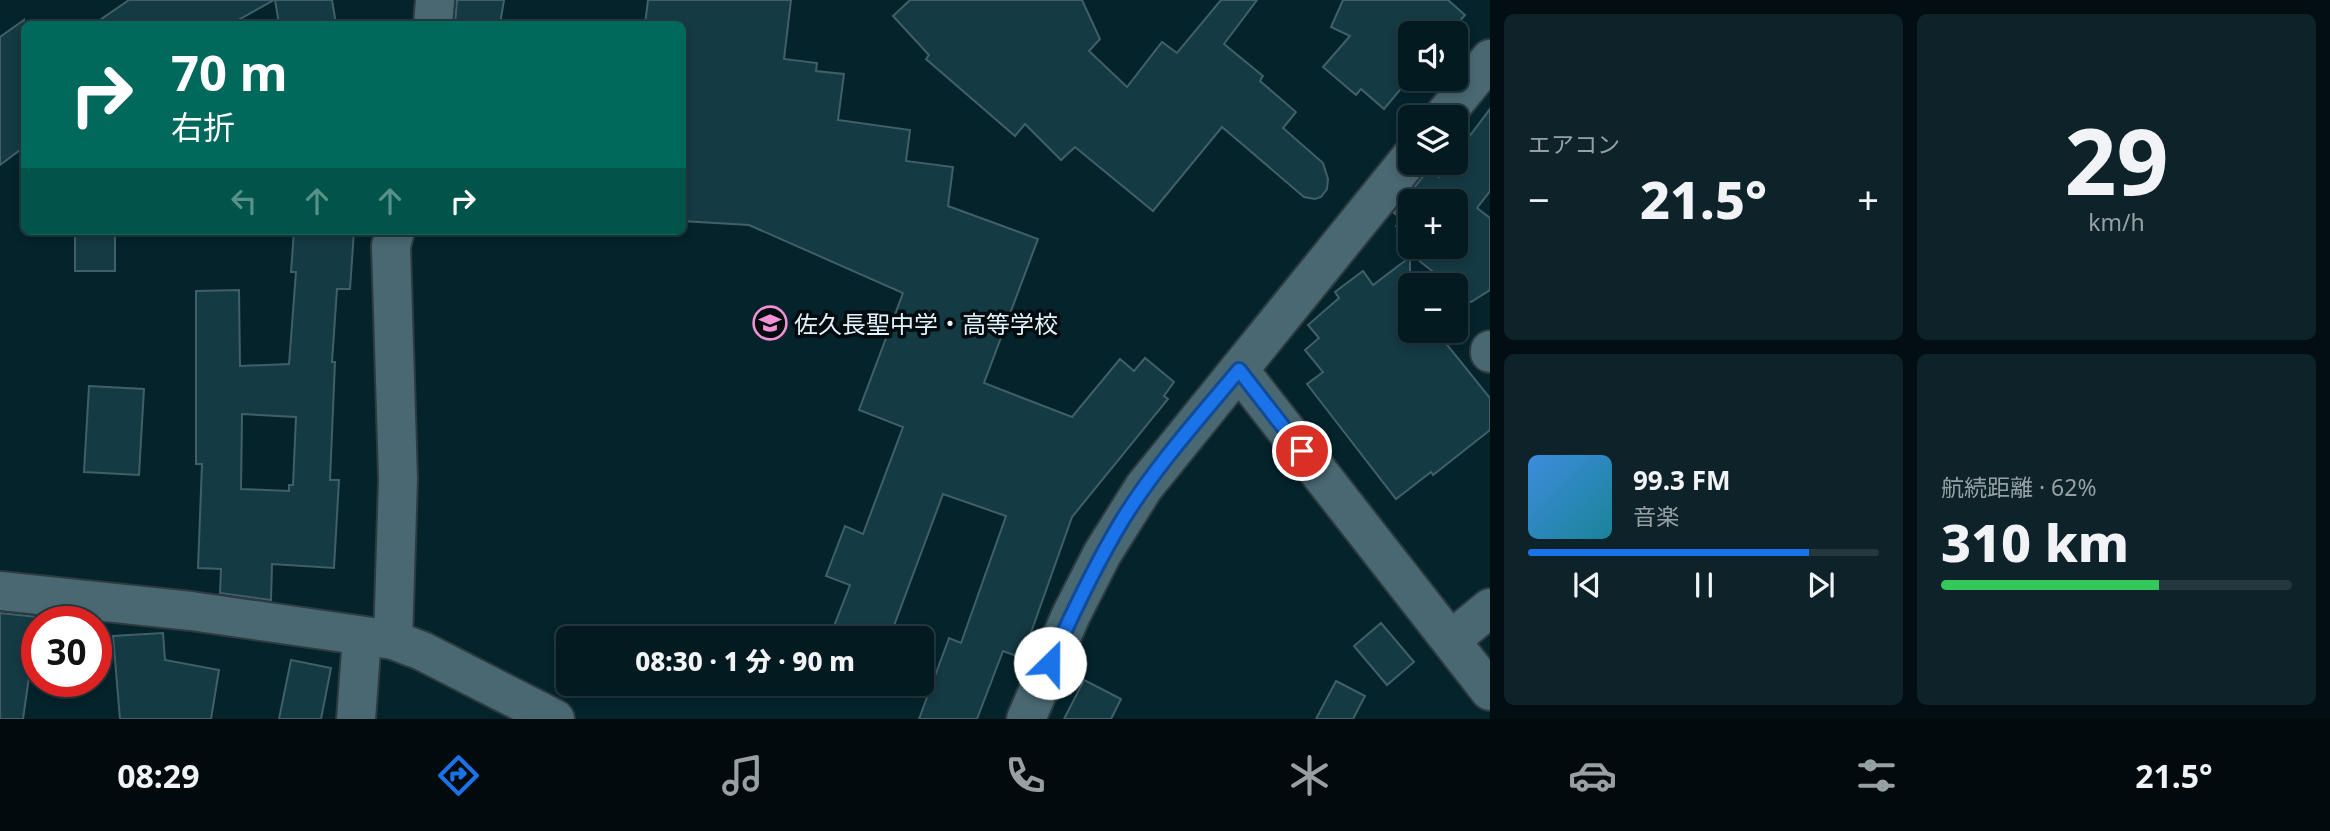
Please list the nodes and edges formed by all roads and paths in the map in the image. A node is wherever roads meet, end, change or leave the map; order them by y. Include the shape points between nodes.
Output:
1 (435, 0) edge
2 (433, 21) edge
3 (1485, 75) edge
4 (1455, 105) edge
5 (1398, 173) edge
6 (394, 235) edge
7 (1239, 370) junction
8 (0, 591) edge
9 (1490, 608) edge
10 (378, 639) junction
11 (1451, 640) junction
12 (1490, 691) edge
13 (356, 719) edge
14 (555, 719) edge
15 (1027, 719) edge

1 - 2 street
3 - 4 street
5 - 7 street
6 - 10 street via 390,246 398,479
7 - 11 street
7 - 15 street via 1124,517 1071,615
8 - 10 street via 191,611
9 - 11 street
10 - 13 street
10 - 14 street via 422,651
11 - 12 street

